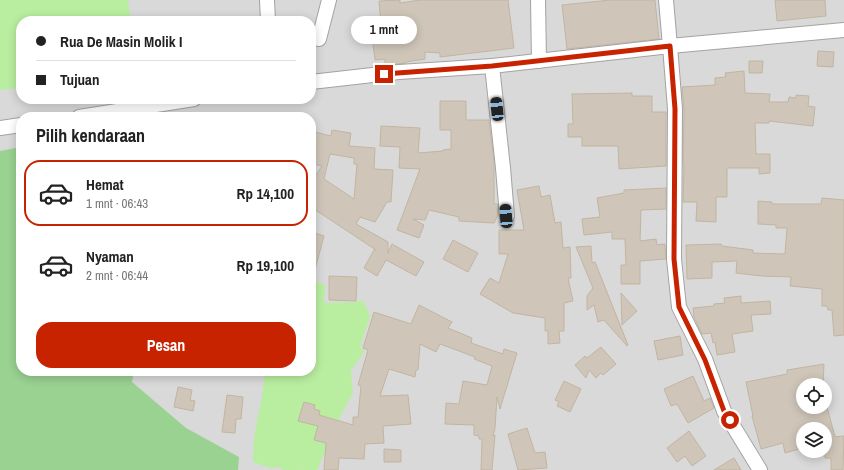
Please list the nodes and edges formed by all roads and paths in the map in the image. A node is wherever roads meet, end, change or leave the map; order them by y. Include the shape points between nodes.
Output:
1 (267, 0) edge
2 (329, 0) edge
3 (538, 0) edge
4 (666, 0) edge
5 (268, 16) edge
6 (844, 30) edge
7 (319, 39) dead end
8 (670, 46) junction
9 (539, 61) junction
10 (492, 66) junction
11 (316, 81) edge
12 (162, 104) edge
13 (111, 112) edge
14 (16, 126) edge
15 (0, 128) edge
16 (506, 216) dead end
17 (760, 470) edge

1 - 5 street
2 - 7 street
3 - 9 street
4 - 8 street
6 - 8 street
8 - 9 street
8 - 17 street via 675,109 674,259 679,307 705,360 724,411
9 - 10 street
10 - 11 street via 399,72
10 - 16 street
12 - 13 street
14 - 15 street

